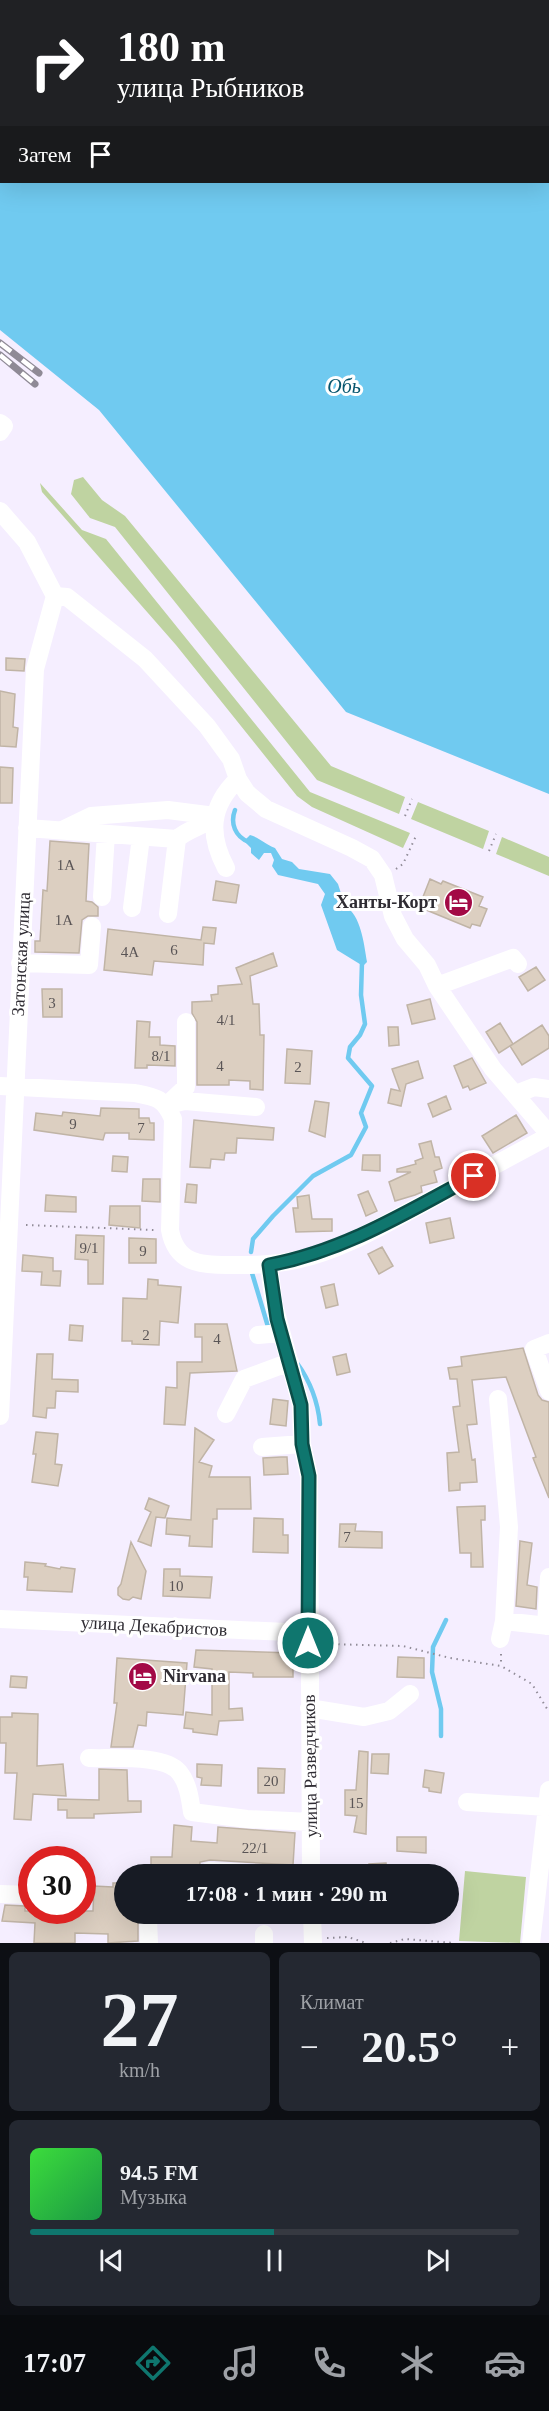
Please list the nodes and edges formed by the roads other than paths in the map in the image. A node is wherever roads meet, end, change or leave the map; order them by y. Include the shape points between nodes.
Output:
1 (0, 423) edge
2 (0, 432) edge
3 (0, 511) edge
4 (55, 596) junction
5 (238, 779) junction
6 (215, 816) junction
7 (27, 828) junction
8 (61, 830) junction
9 (106, 834) junction
10 (141, 837) junction
11 (177, 839) junction
12 (226, 868) dead end
13 (102, 897) dead end
14 (132, 908) dead end
15 (168, 914) dead end
16 (92, 926) dead end
17 (20, 963) junction
18 (518, 964) dead end
19 (437, 986) junction
20 (186, 1022) dead end
21 (7, 1086) edge
22 (549, 1089) edge
23 (516, 1094) junction
24 (167, 1105) junction
25 (256, 1107) dead end
26 (549, 1135) edge
27 (6, 1151) edge
28 (269, 1265) junction
29 (281, 1333) junction
30 (258, 1335) dead end
31 (549, 1343) edge
32 (290, 1362) junction
33 (549, 1391) edge
34 (498, 1399) dead end
35 (226, 1414) dead end
36 (0, 1416) edge
37 (302, 1444) junction
38 (262, 1447) dead end
39 (549, 1577) edge
40 (0, 1619) edge
41 (504, 1621) junction
42 (547, 1626) edge
43 (308, 1638) junction
44 (500, 1639) dead end
45 (410, 1694) dead end
46 (309, 1708) junction
47 (89, 1758) dead end
48 (548, 1799) edge
49 (467, 1802) dead end
50 (311, 1822) junction
51 (311, 1864) edge
52 (0, 1894) edge
53 (18, 1895) edge
54 (148, 1924) edge
55 (312, 1924) edge
56 (312, 1940) edge
57 (148, 1943) edge
58 (531, 1943) edge

1 - 2 street via 4,426
3 - 4 street via 27,542
4 - 5 street via 67,597 146,659 207,726 231,759
4 - 7 street, Затонская улица via 35,669
5 - 6 street via 218,803
5 - 19 street via 247,793 266,808 372,859 383,875 393,916
6 - 8 street via 168,810 91,816
6 - 11 street
6 - 12 street via 217,850
7 - 8 street
7 - 17 street, Затонская улица
8 - 9 street
9 - 10 street
9 - 13 street
10 - 11 street
10 - 14 street
11 - 15 street
16 - 17 street via 89,965
17 - 21 street, Затонская улица
18 - 19 street via 513,958
19 - 23 street via 493,1068
20 - 24 street via 186,1087
21 - 24 street via 135,1093 152,1096
21 - 27 street, Затонская улица
22 - 23 street via 534,1087
23 - 26 street
24 - 25 street via 185,1101
24 - 28 street via 172,1119 172,1243 184,1257 204,1265
26 - 28 street via 351,1241 298,1260
27 - 36 street, Затонская улица via 8,1224
28 - 29 street, улица Разведчиков
29 - 30 street
29 - 32 street, улица Разведчиков
31 - 33 street via 534,1349
32 - 35 street via 244,1379
32 - 37 street, улица Разведчиков via 301,1405
34 - 41 street via 509,1527
37 - 38 street
37 - 43 street, улица Разведчиков via 309,1476
39 - 42 street
40 - 43 street, улица Декабристов
41 - 42 street
41 - 44 street
43 - 46 street, улица Разведчиков
45 - 46 street via 389,1712 364,1717
46 - 50 street, улица Разведчиков
47 - 50 street via 170,1764 180,1773 192,1812
48 - 49 street
48 - 58 street
50 - 51 street, улица Разведчиков
52 - 53 street
54 - 57 street
55 - 56 street

